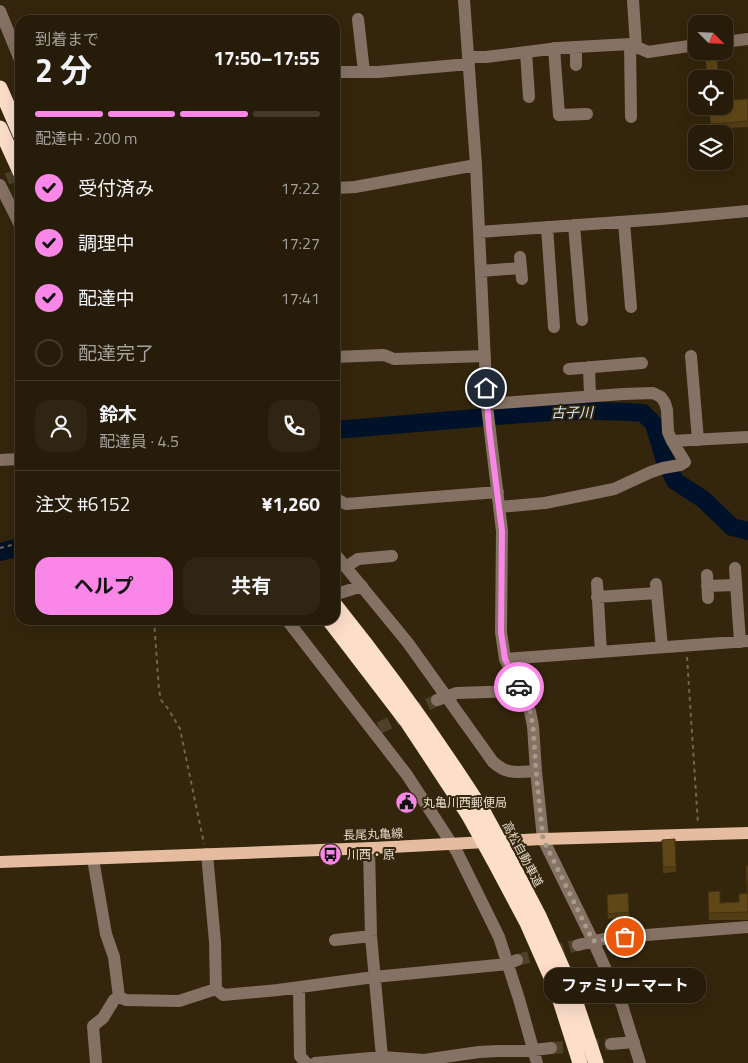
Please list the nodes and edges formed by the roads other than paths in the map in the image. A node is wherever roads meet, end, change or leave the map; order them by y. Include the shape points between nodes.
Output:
1 (464, 0) edge
2 (633, 0) edge
3 (0, 11) edge
4 (358, 19) dead end
5 (748, 39) edge
6 (733, 41) edge
7 (633, 45) junction
8 (688, 46) edge
9 (576, 47) junction
10 (15, 48) edge
11 (554, 48) junction
12 (526, 52) junction
13 (469, 61) junction
14 (576, 65) dead end
15 (340, 72) edge
16 (364, 72) junction
17 (0, 88) edge
18 (529, 97) dead end
19 (587, 114) dead end
20 (630, 117) dead end
21 (15, 122) edge
22 (0, 128) edge
23 (476, 165) junction
24 (7, 178) edge
25 (340, 188) edge
26 (15, 207) edge
27 (748, 211) edge
28 (624, 222) junction
29 (574, 226) junction
30 (547, 227) junction
31 (479, 232) junction
32 (521, 268) dead end
33 (481, 271) junction
34 (631, 307) dead end
35 (582, 320) dead end
36 (554, 327) dead end
37 (485, 356) junction
38 (691, 356) dead end
39 (340, 357) edge
40 (642, 363) dead end
41 (589, 367) junction
42 (569, 368) dead end
43 (590, 396) junction
44 (487, 405) junction
45 (748, 437) edge
46 (698, 440) junction
47 (672, 441) junction
48 (15, 458) edge
49 (0, 460) edge
50 (498, 492) junction
51 (340, 500) edge
52 (499, 507) junction
53 (392, 556) dead end
54 (340, 560) edge
55 (346, 567) junction
56 (735, 568) dead end
57 (597, 583) dead end
58 (736, 585) junction
59 (362, 586) junction
60 (707, 586) dead end
61 (597, 597) junction
62 (340, 598) edge
63 (340, 602) edge
64 (291, 625) edge
65 (333, 625) edge
66 (744, 642) edge
67 (662, 648) junction
68 (600, 652) junction
69 (505, 659) junction
70 (520, 691) junction
71 (442, 699) junction
72 (536, 771) junction
73 (748, 832) edge
74 (543, 839) junction
75 (452, 844) junction
76 (369, 848) junction
77 (207, 854) junction
78 (93, 858) junction
79 (0, 862) edge
80 (748, 927) edge
81 (372, 936) junction
82 (335, 940) dead end
83 (593, 941) junction
84 (578, 945) tunnel mouth
85 (513, 962) junction
86 (374, 977) junction
87 (299, 987) junction
88 (216, 989) junction
89 (119, 997) junction
90 (634, 1042) junction
91 (611, 1044) tunnel mouth
92 (551, 1048) tunnel mouth
93 (534, 1050) junction
94 (382, 1057) junction
95 (96, 1063) edge
96 (306, 1063) edge
97 (315, 1063) edge
98 (538, 1063) edge
99 (580, 1063) edge
100 (596, 1063) edge
101 (640, 1063) edge

1 - 13 street
2 - 7 street
3 - 10 street
4 - 16 street
5 - 6 street
7 - 8 street via 648,52
7 - 9 street
7 - 20 street
9 - 11 street
9 - 14 street
11 - 12 street
11 - 19 street via 559,115
12 - 13 street
12 - 18 street
13 - 16 street
13 - 23 street
15 - 16 street
17 - 21 highway
22 - 24 highway
23 - 25 street
23 - 31 street
24 - 26 street
27 - 28 street
28 - 29 street
28 - 34 street
29 - 30 street
29 - 35 street
30 - 31 street
30 - 36 street
31 - 33 street
32 - 33 street
33 - 37 street
37 - 39 street via 394,359 384,355
37 - 44 street
38 - 46 street
40 - 41 street
41 - 42 street
41 - 43 street
43 - 44 street
43 - 47 street via 653,393 661,397 667,410 668,432
44 - 50 street
45 - 46 street
46 - 47 street
47 - 52 street via 685,462 680,465 651,472 614,489 545,503
48 - 49 street
50 - 51 street via 346,504
50 - 52 street
52 - 69 street via 502,531 501,632
53 - 55 street via 358,559
54 - 55 street
55 - 59 street
56 - 58 street
57 - 61 street
58 - 60 street
58 - 66 street
59 - 62 street
59 - 71 street via 408,643
61 - 67 street via 657,588
61 - 68 street
63 - 100 highway, 高松自動車道, bridge via 484,813 539,916 570,985
64 - 75 street via 377,731
65 - 99 highway, bridge via 408,723 468,814 527,923 557,991
66 - 67 street
67 - 68 street
68 - 69 street
69 - 70 street
70 - 71 street via 457,694
70 - 72 street via 530,711
71 - 72 street via 499,767 507,771
72 - 74 street
73 - 74 main road, 長尾丸亀線
74 - 75 main road, 長尾丸亀線
74 - 83 street
75 - 76 main road, 長尾丸亀線
75 - 85 street
76 - 77 main road, 長尾丸亀線
76 - 81 street
77 - 78 main road, 長尾丸亀線
77 - 88 street
78 - 79 main road, 長尾丸亀線
78 - 89 street
80 - 83 street
81 - 82 street
81 - 86 street
83 - 84 street
83 - 90 street via 622,1005
85 - 86 street
85 - 93 street
86 - 87 street
86 - 94 street
87 - 88 street via 223,995
87 - 96 street via 300,1056
88 - 89 street via 179,1001 126,1000
89 - 95 street via 93,1026
90 - 91 street
90 - 101 street
92 - 93 street
93 - 94 street via 479,1052 424,1060
93 - 98 street
94 - 97 street

